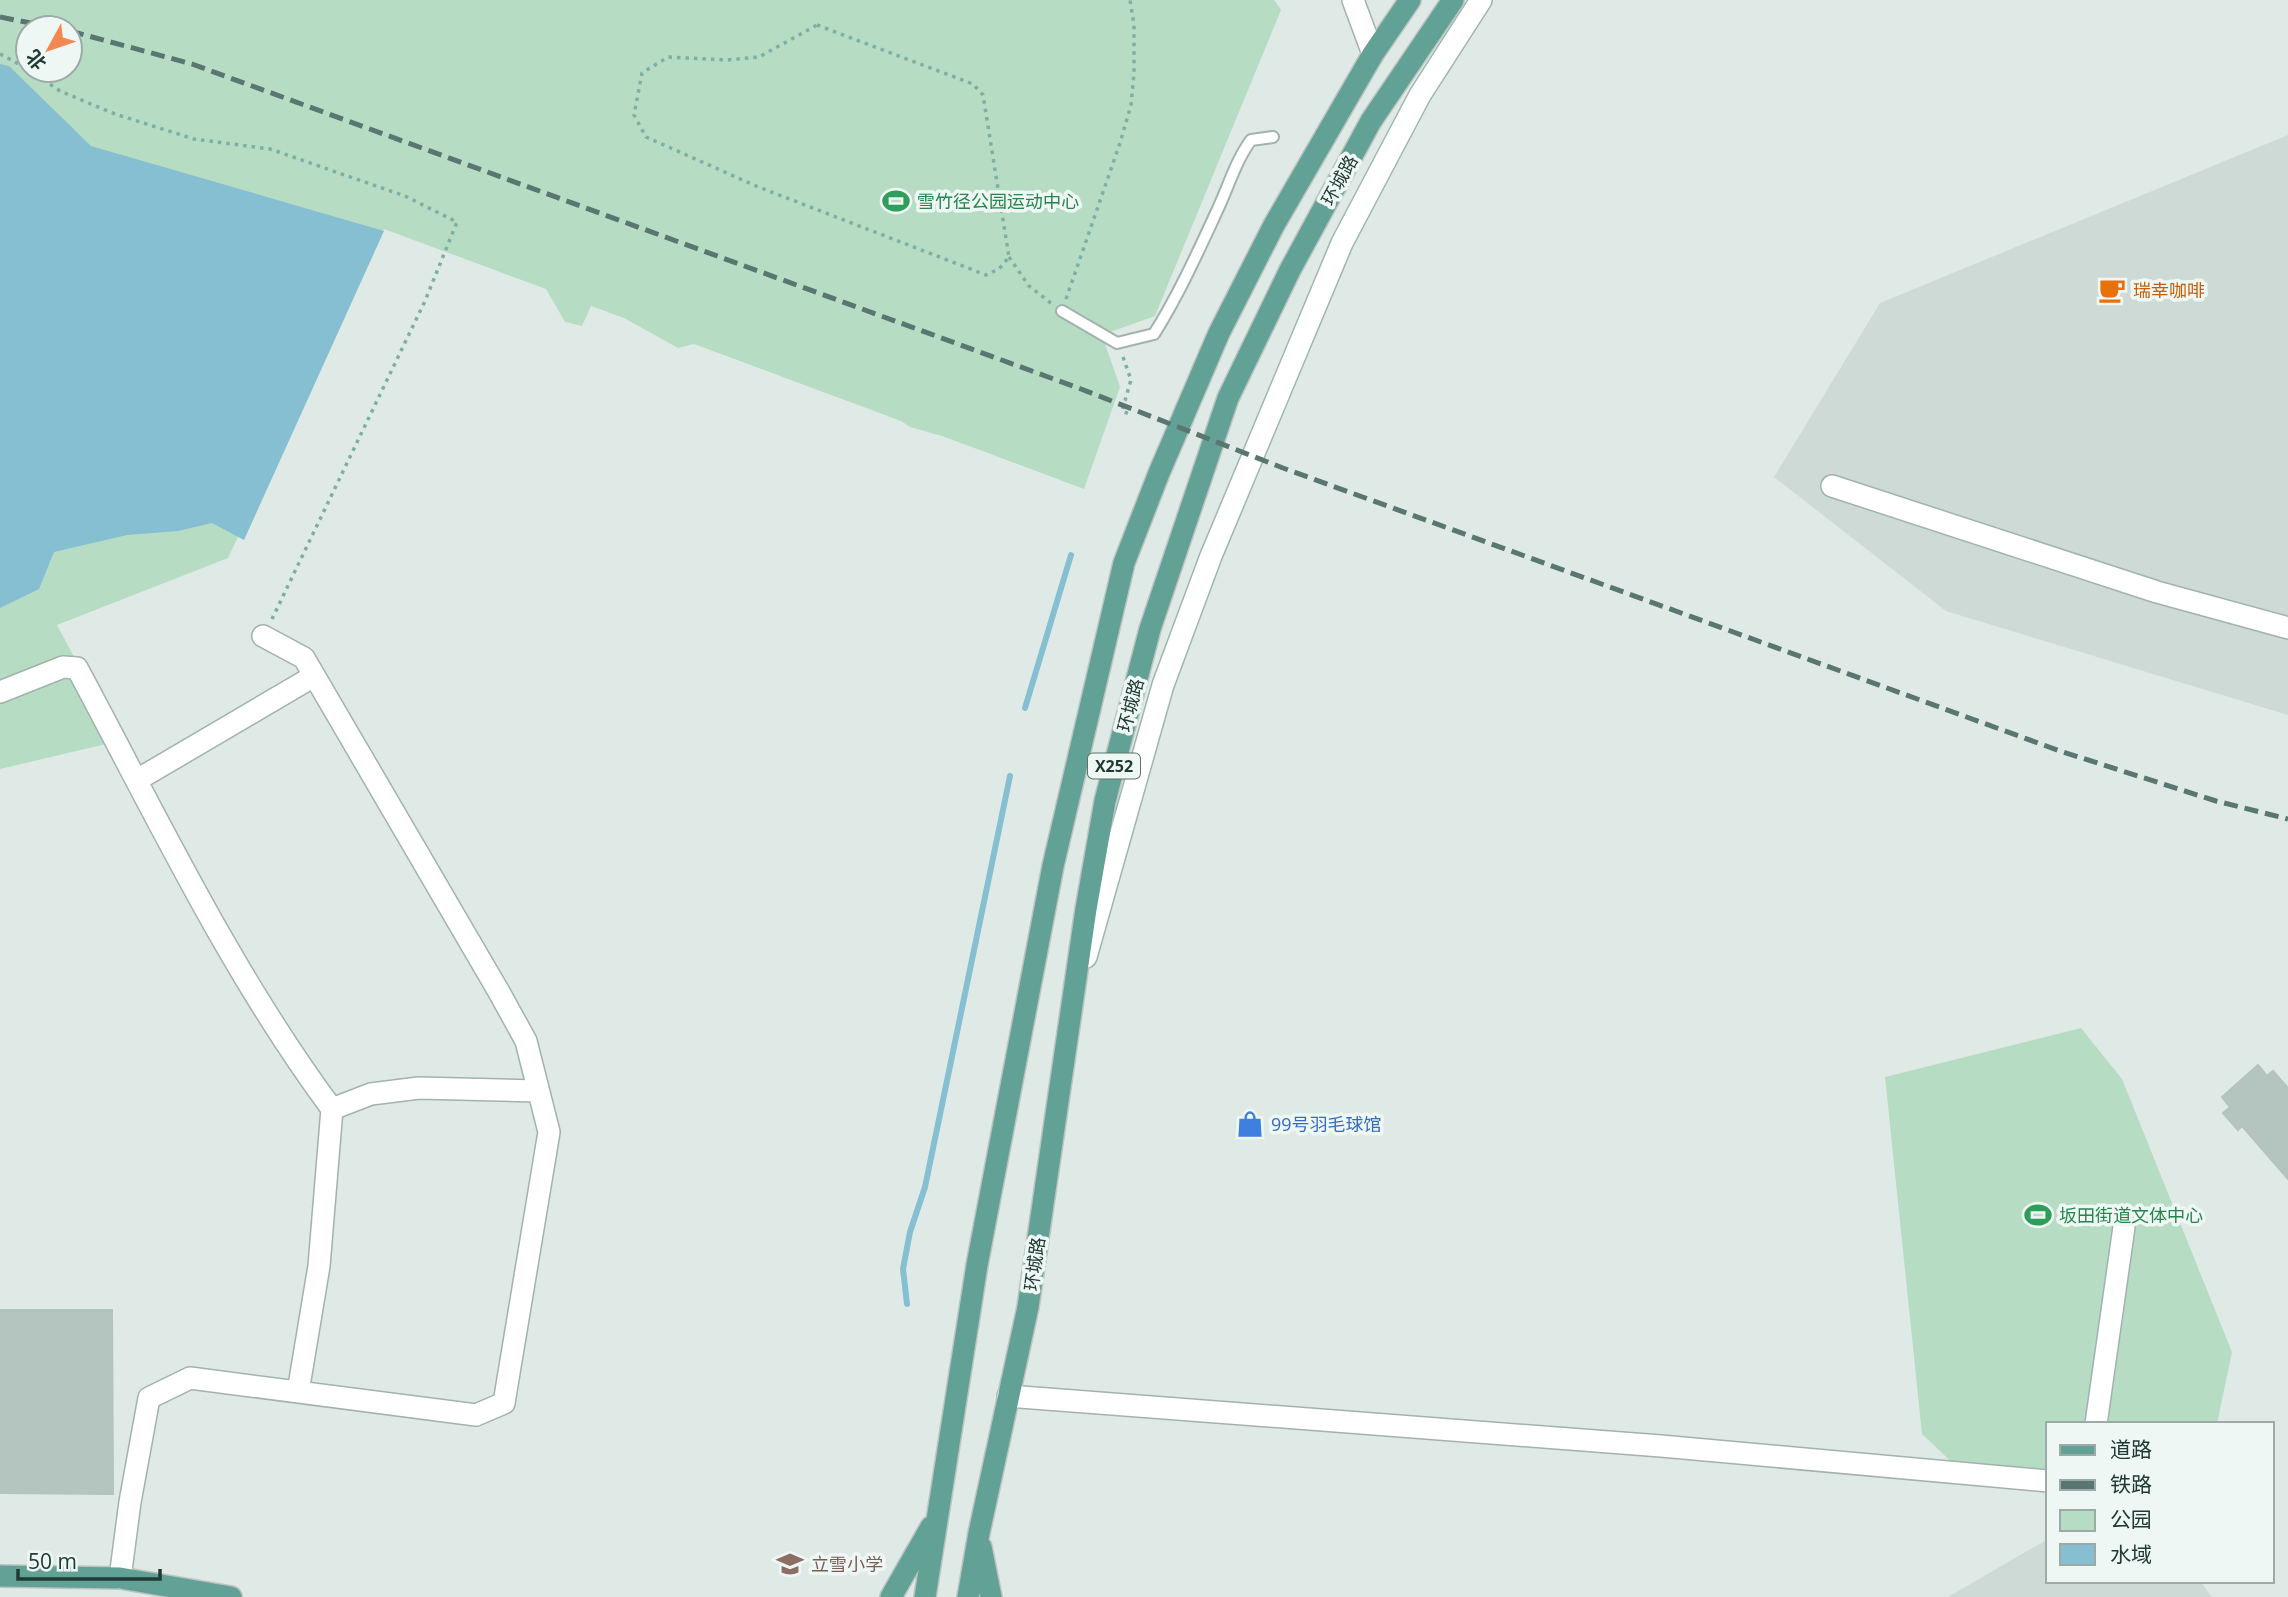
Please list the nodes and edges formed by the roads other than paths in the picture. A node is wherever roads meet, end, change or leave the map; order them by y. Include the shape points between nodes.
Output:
1 (1353, 0) edge
2 (1410, 0) edge
3 (1453, 0) edge
4 (1481, 0) edge
5 (1373, 54) junction
6 (1273, 137) dead end
7 (1062, 311) road end
8 (1832, 486) dead end
9 (2288, 628) edge
10 (263, 636) road end
11 (314, 676) junction
12 (0, 692) edge
13 (137, 780) junction
14 (1071, 1013) junction
15 (538, 1091) junction
16 (332, 1109) junction
17 (2124, 1227) dead end
18 (298, 1392) junction
19 (1008, 1396) junction
20 (2096, 1422) edge
21 (2046, 1480) edge
22 (939, 1513) junction
23 (979, 1533) junction
24 (0, 1576) edge
25 (120, 1578) junction
26 (231, 1597) edge
27 (891, 1597) edge
28 (925, 1597) edge
29 (968, 1597) edge
30 (991, 1597) edge

1 - 5 street
2 - 5 main road, 环城路 / X252
3 - 14 main road, 环城路 / X252 via 1371,121 1290,270 1228,398 1150,629 1105,801
4 - 14 street via 1420,95 1342,243 1210,556 1163,685
5 - 22 main road, 环城路 / X252 via 1274,225 1219,333 1125,563 1053,866 977,1265
6 - 7 lane via 1251,140 1239,157 1173,305 1154,334 1117,343
8 - 9 street via 2157,592
10 - 11 street via 304,658
11 - 13 street
11 - 15 street via 526,1041
12 - 13 street via 63,667 77,668
13 - 16 street via 228,950 299,1065
14 - 19 main road, 环城路 / X252 via 1028,1307
15 - 16 street via 419,1088 371,1094
15 - 18 street via 549,1132 504,1403 475,1415
16 - 18 street via 319,1266
17 - 20 street
18 - 25 street via 190,1378 149,1398
19 - 21 street
19 - 23 main road, 环城路 / X252
22 - 27 main road
22 - 28 main road, 环城路 / X252
23 - 29 main road, 环城路 / X252
23 - 30 main road
24 - 25 main road
25 - 26 main road

